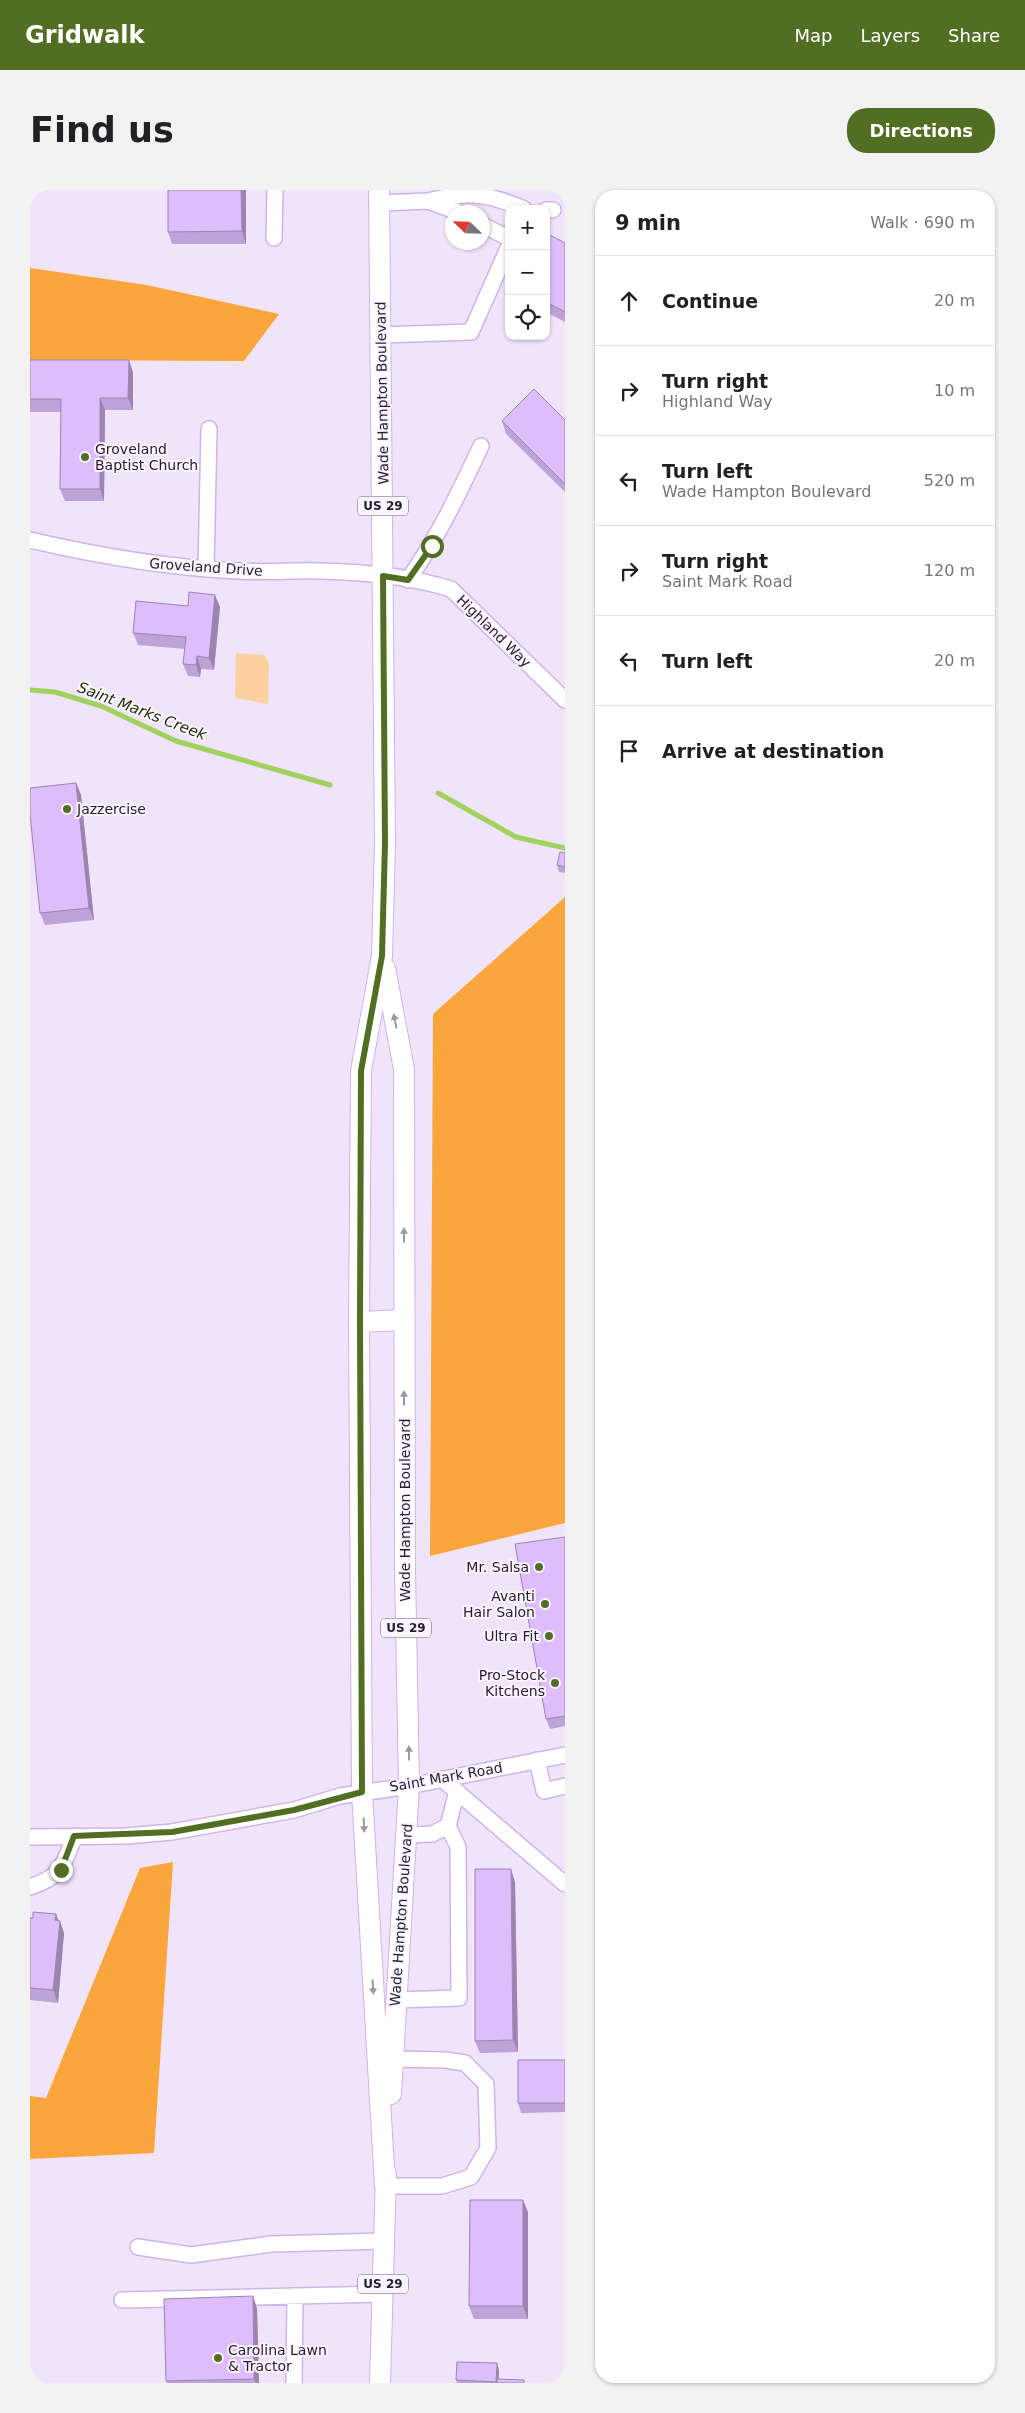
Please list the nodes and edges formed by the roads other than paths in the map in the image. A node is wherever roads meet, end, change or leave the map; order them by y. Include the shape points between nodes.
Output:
1 (275, 190) edge
2 (497, 194) edge
3 (380, 196) edge
4 (428, 201) junction
5 (517, 205) edge
6 (445, 207) edge
7 (490, 229) edge
8 (505, 236) edge
9 (274, 238) dead end
10 (507, 250) edge
11 (381, 335) junction
12 (209, 429) dead end
13 (481, 446) dead end
14 (30, 540) edge
15 (206, 569) junction
16 (383, 576) junction
17 (408, 580) junction
18 (565, 700) edge
19 (382, 956) junction
20 (404, 1320) junction
21 (360, 1322) junction
22 (565, 1755) edge
23 (538, 1760) junction
24 (442, 1779) junction
25 (409, 1786) junction
26 (565, 1786) edge
27 (457, 1791) junction
28 (362, 1792) junction
29 (448, 1826) junction
30 (406, 1835) junction
31 (74, 1836) junction
32 (30, 1837) edge
33 (565, 1884) edge
34 (30, 1887) edge
35 (396, 2000) junction
36 (393, 2059) junction
37 (385, 2186) junction
38 (384, 2241) junction
39 (138, 2247) dead end
40 (382, 2294) junction
41 (295, 2296) junction
42 (122, 2300) dead end
43 (294, 2383) edge
44 (380, 2383) edge

1 - 9 street
2 - 4 street via 457,193
2 - 5 street
3 - 4 street
3 - 11 main road, Wade Hampton Boulevard / US 29
4 - 6 street
7 - 8 street
10 - 11 street via 471,332
11 - 16 main road, Wade Hampton Boulevard / US 29
12 - 15 street
13 - 17 street via 432,546
14 - 15 street, Groveland Drive via 129,560
15 - 16 street, Groveland Drive via 320,571
16 - 17 street, Highland Way
16 - 19 main road, Wade Hampton Boulevard / US 29 via 385,843
17 - 18 street, Highland Way via 451,589
20 -> 19 main road, Wade Hampton Boulevard / US 29 via 404,1069
19 - 21 main road, Wade Hampton Boulevard / US 29 via 361,1071
20 - 21 main road
25 -> 20 main road, Wade Hampton Boulevard / US 29
21 - 28 main road, Wade Hampton Boulevard / US 29
22 - 23 street, Saint Mark Road
23 - 24 street, Saint Mark Road
23 - 26 street via 544,1791
24 - 25 street, Saint Mark Road
24 - 27 street
25 - 28 street, Saint Mark Road
25 - 30 main road, Wade Hampton Boulevard / US 29
27 - 29 street
27 - 33 street
28 - 31 street, Saint Mark Road via 294,1810 172,1832
28 -> 37 main road, Wade Hampton Boulevard / US 29
29 - 30 street via 432,1834
29 - 35 street via 458,1847 459,1998
30 - 35 main road, Wade Hampton Boulevard / US 29
31 - 32 street, Saint Mark Road
31 - 34 street via 61,1870 52,1878
35 - 36 main road, Wade Hampton Boulevard / US 29
36 - 37 main road, Wade Hampton Boulevard / US 29
36 - 37 street via 465,2063 486,2084 488,2148 471,2177 442,2186
37 - 38 main road, Wade Hampton Boulevard / US 29
38 - 39 street via 271,2244 190,2254
38 - 40 main road, Wade Hampton Boulevard / US 29
40 - 41 street
40 - 44 main road, Wade Hampton Boulevard / US 29
41 - 42 street
41 - 43 street

